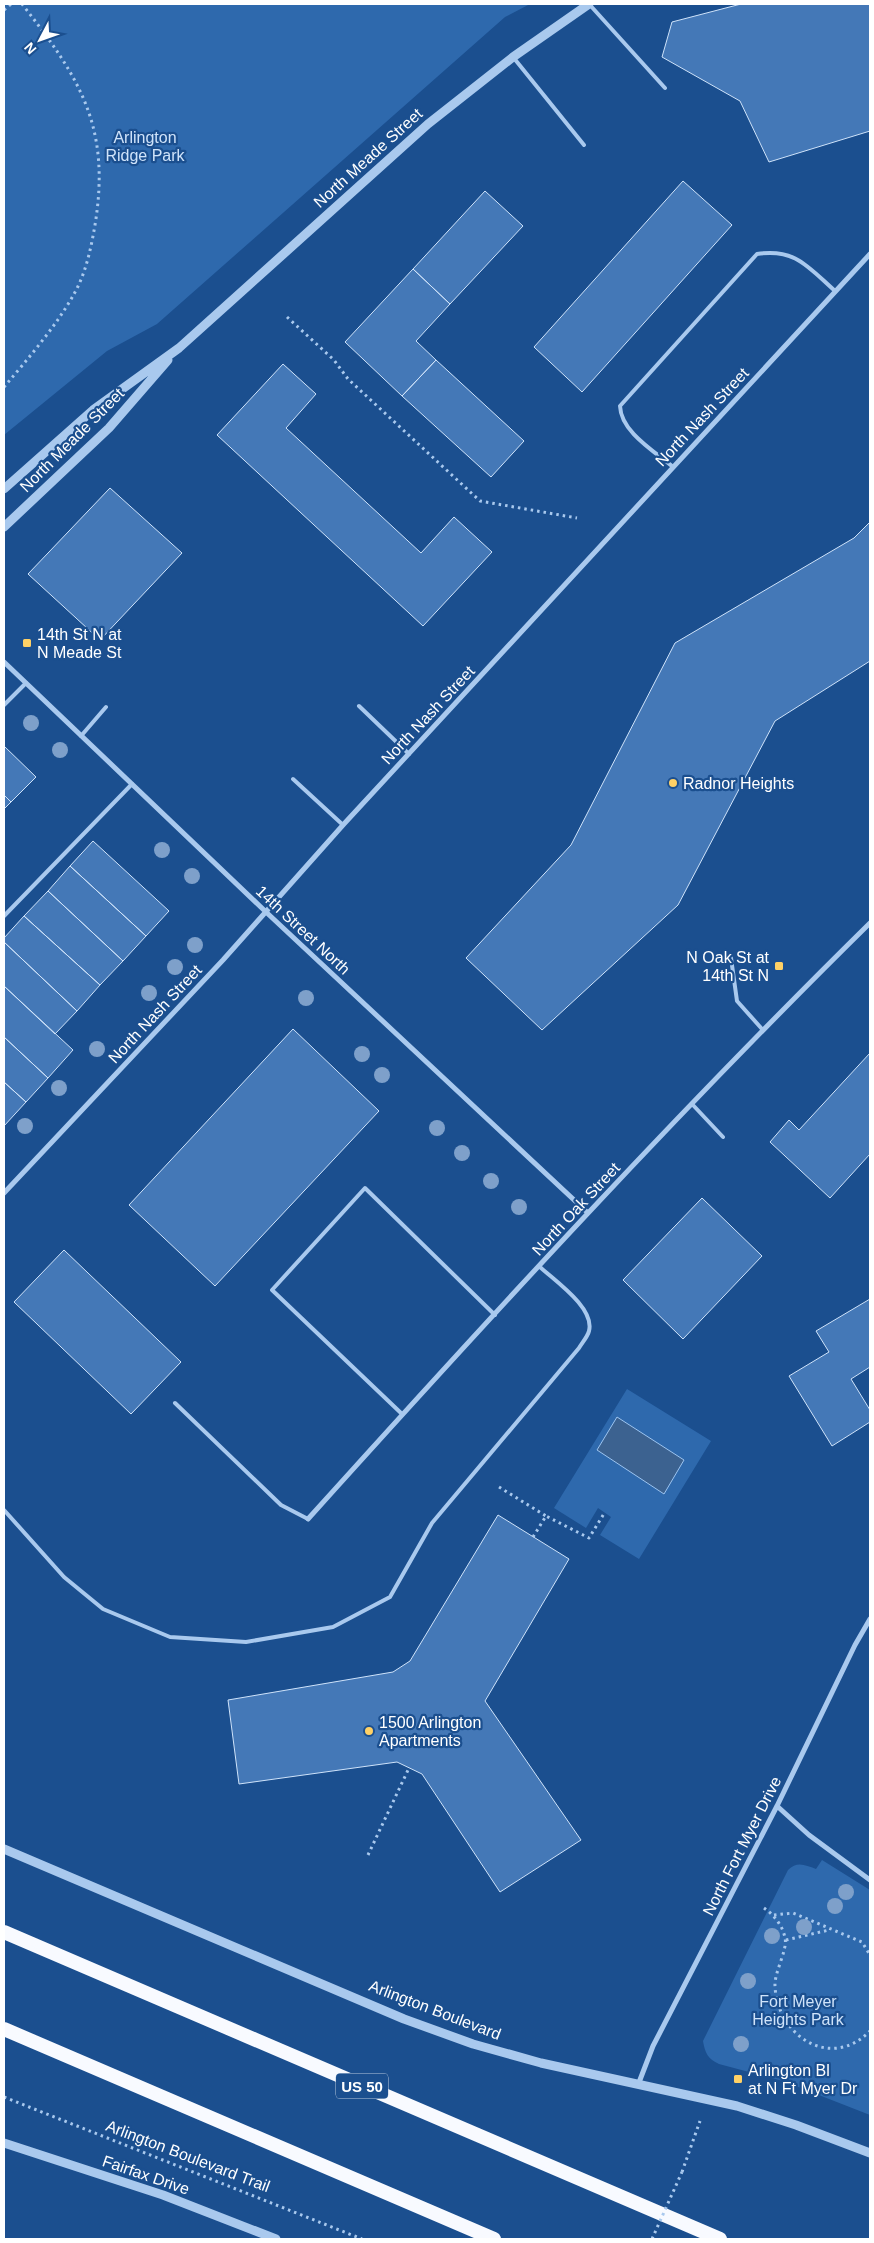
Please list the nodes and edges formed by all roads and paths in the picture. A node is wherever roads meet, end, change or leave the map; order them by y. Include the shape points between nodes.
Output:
1 (11, 4) edge
2 (22, 4) edge
3 (589, 4) edge
4 (4, 10) edge
5 (513, 57) junction
6 (665, 88) dead end
7 (584, 144) dead end
8 (870, 254) edge
9 (834, 291) junction
10 (287, 318) dead end
11 (179, 348) junction
12 (4, 387) edge
13 (673, 467) junction
14 (4, 490) edge
15 (577, 518) dead end
16 (4, 527) edge
17 (4, 662) edge
18 (26, 683) junction
19 (4, 705) edge
20 (106, 706) dead end
21 (359, 706) dead end
22 (82, 736) junction
23 (410, 754) junction
24 (293, 778) dead end
25 (132, 784) junction
26 (344, 825) junction
27 (266, 912) junction
28 (4, 916) edge
29 (870, 923) edge
30 (731, 958) dead end
31 (762, 1029) junction
32 (692, 1104) junction
33 (723, 1137) dead end
34 (4, 1193) edge
35 (588, 1214) junction
36 (540, 1267) junction
37 (495, 1315) junction
38 (175, 1403) dead end
39 (402, 1414) junction
40 (499, 1487) dead end
41 (4, 1510) edge
42 (604, 1512) dead end
43 (546, 1516) junction
44 (308, 1518) joint
45 (534, 1537) dead end
46 (870, 1620) edge
47 (410, 1768) dead end
48 (777, 1806) junction
49 (4, 1849) edge
50 (368, 1855) dead end
51 (870, 1880) edge
52 (764, 1908) dead end
53 (774, 1915) junction
54 (830, 1930) junction
55 (4, 1932) edge
56 (786, 1940) junction
57 (870, 1955) edge
58 (4, 2029) edge
59 (870, 2031) edge
60 (638, 2085) junction
61 (4, 2098) edge
62 (700, 2121) dead end
63 (4, 2143) edge
64 (870, 2153) edge
65 (276, 2239) edge
66 (362, 2239) edge
67 (494, 2239) edge
68 (652, 2239) edge
69 (720, 2239) edge

1 - 4 path
2 - 12 path via 65,60 81,91 96,138 101,178 91,243 78,287
3 - 5 street, North Meade Street
3 - 6 lane
5 - 7 lane
5 - 11 street, North Meade Street via 428,124
8 - 9 street, North Nash Street
9 - 13 street, North Nash Street
9 - 13 lane via 790,254 774,251 757,254 620,406 620,417 630,430
10 - 15 path via 480,501
11 - 14 street, North Meade Street via 93,410
11 - 16 street, North Meade Street via 109,428
13 - 23 street, North Nash Street
17 - 18 street, 14th Street North
18 - 19 lane
18 - 22 street, 14th Street North
20 - 22 lane
21 - 23 lane
22 - 25 street, 14th Street North
23 - 26 street, North Nash Street
24 - 26 lane
25 - 27 street, 14th Street North
25 - 28 lane
26 - 27 street, North Nash Street
27 - 34 street, North Nash Street
27 - 35 street, 14th Street North
29 - 31 street, North Oak Street
30 - 31 lane via 737,1001
31 - 32 street, North Oak Street
32 - 33 lane
32 - 35 street, North Oak Street
35 - 36 street, North Oak Street
36 - 37 street, North Oak Street
36 - 41 lane via 581,1304 590,1330 579,1348 432,1523 390,1597 333,1627 246,1642 170,1637 103,1609 64,1577
37 - 39 street, North Oak Street
37 - 39 lane via 365,1188 272,1290
38 - 44 lane via 281,1505
39 - 44 street, North Oak Street
40 - 43 path
42 - 43 path via 589,1538
43 - 45 path
46 - 48 street, North Fort Myer Drive
47 - 50 path
48 - 51 street via 809,1835
48 - 60 street, North Fort Myer Drive via 653,2046
49 - 60 street, Arlington Boulevard via 404,2019 490,2050
52 - 53 path
53 - 54 path via 793,1913
53 - 56 path
54 - 56 path
54 - 57 path via 862,1942
55 - 69 highway, US 50
56 - 59 path via 775,1984 778,2005 787,2022 815,2046 832,2050 849,2047
58 - 67 highway
60 - 64 street, Arlington Boulevard via 766,2115
61 - 66 path, Arlington Boulevard Trail
62 - 68 path, bridge via 682,2172
63 - 65 street, Fairfax Drive via 163,2196

